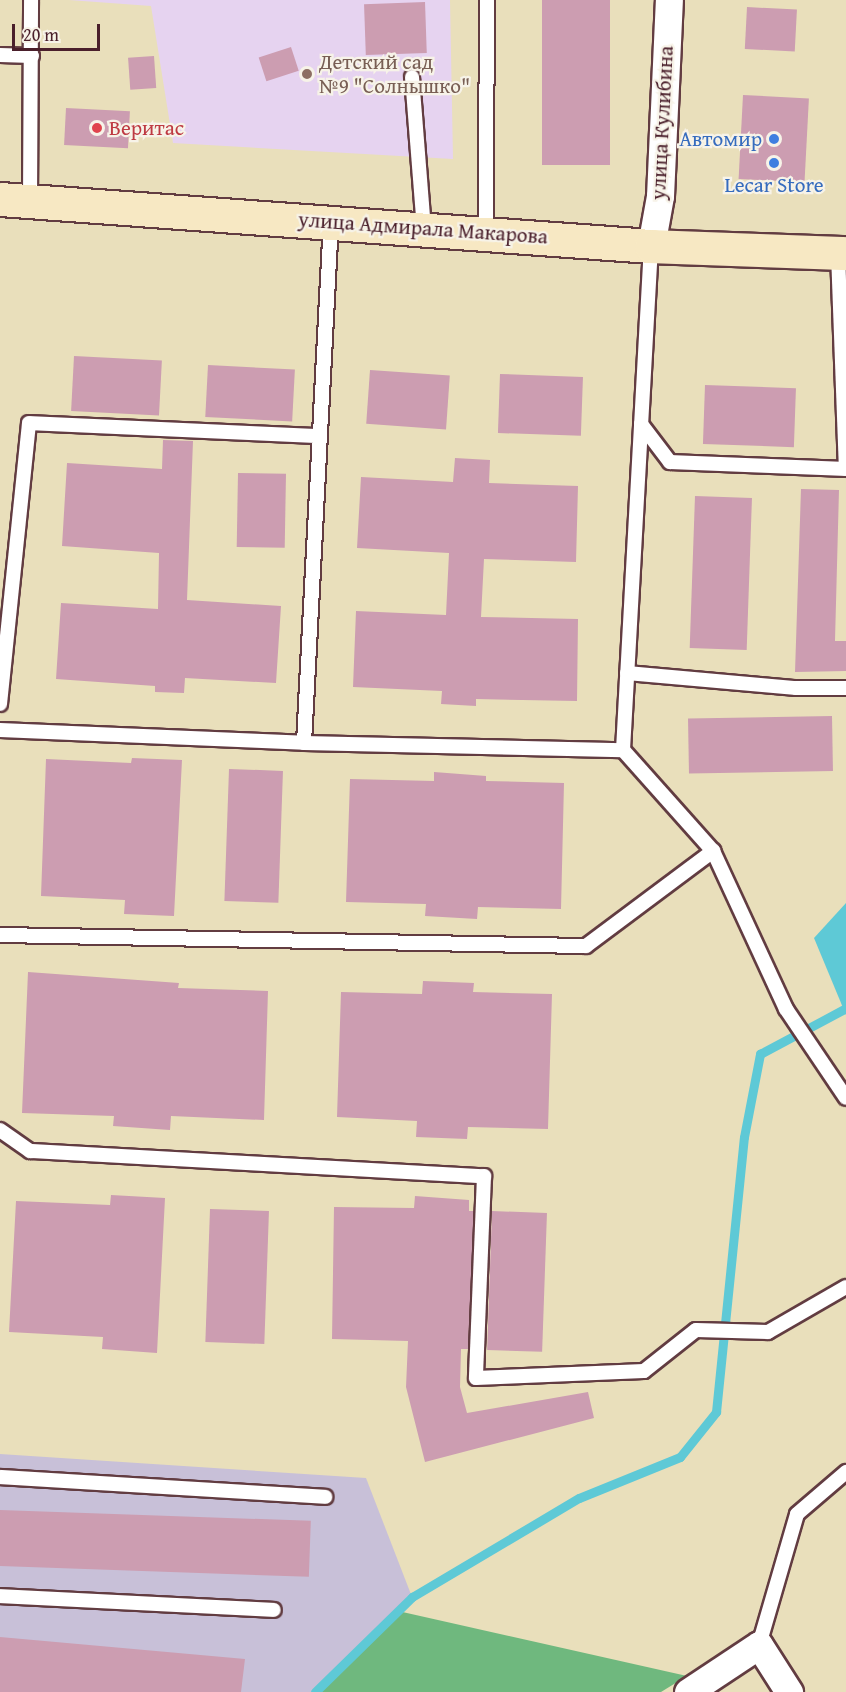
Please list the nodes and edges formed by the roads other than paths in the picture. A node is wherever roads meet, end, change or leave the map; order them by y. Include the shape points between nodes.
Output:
1 (31, 0) edge
2 (487, 0) edge
3 (669, 0) edge
4 (0, 54) edge
5 (32, 56) junction
6 (412, 76) dead end
7 (15, 200) edge
8 (331, 220) junction
9 (424, 228) junction
10 (486, 233) junction
11 (651, 246) junction
12 (842, 253) edge
13 (641, 423) junction
14 (320, 436) junction
15 (846, 469) edge
16 (627, 673) junction
17 (846, 688) edge
18 (0, 704) edge
19 (0, 730) edge
20 (304, 743) junction
21 (623, 750) junction
22 (713, 851) junction
23 (0, 935) edge
24 (846, 1098) edge
25 (0, 1130) edge
26 (846, 1287) edge
27 (846, 1472) edge
28 (0, 1477) edge
29 (325, 1497) dead end
30 (0, 1596) edge
31 (274, 1610) dead end
32 (759, 1645) junction
33 (688, 1692) edge
34 (789, 1692) edge

1 - 5 lane
2 - 10 lane
3 - 11 street, улица Кулибина via 660,196
4 - 5 lane
5 - 7 lane
6 - 9 lane
7 - 8 street, улица Адмирала Макарова
8 - 9 street, улица Адмирала Макарова
8 - 14 lane
9 - 10 street, улица Адмирала Макарова
10 - 11 street, улица Адмирала Макарова
11 - 12 street, улица Адмирала Макарова
11 - 13 lane
12 - 15 lane
13 - 15 lane via 670,462
13 - 16 lane
14 - 18 lane via 29,423
14 - 20 lane
16 - 17 lane via 796,688
16 - 21 lane
19 - 20 lane
20 - 21 lane
21 - 22 lane
22 - 23 lane via 586,946
22 - 24 lane via 786,1009
25 - 26 lane via 30,1151 484,1176 476,1378 644,1371 696,1330 768,1332
27 - 32 lane via 797,1514
28 - 29 lane
30 - 31 lane
32 - 33 street
32 - 34 street

